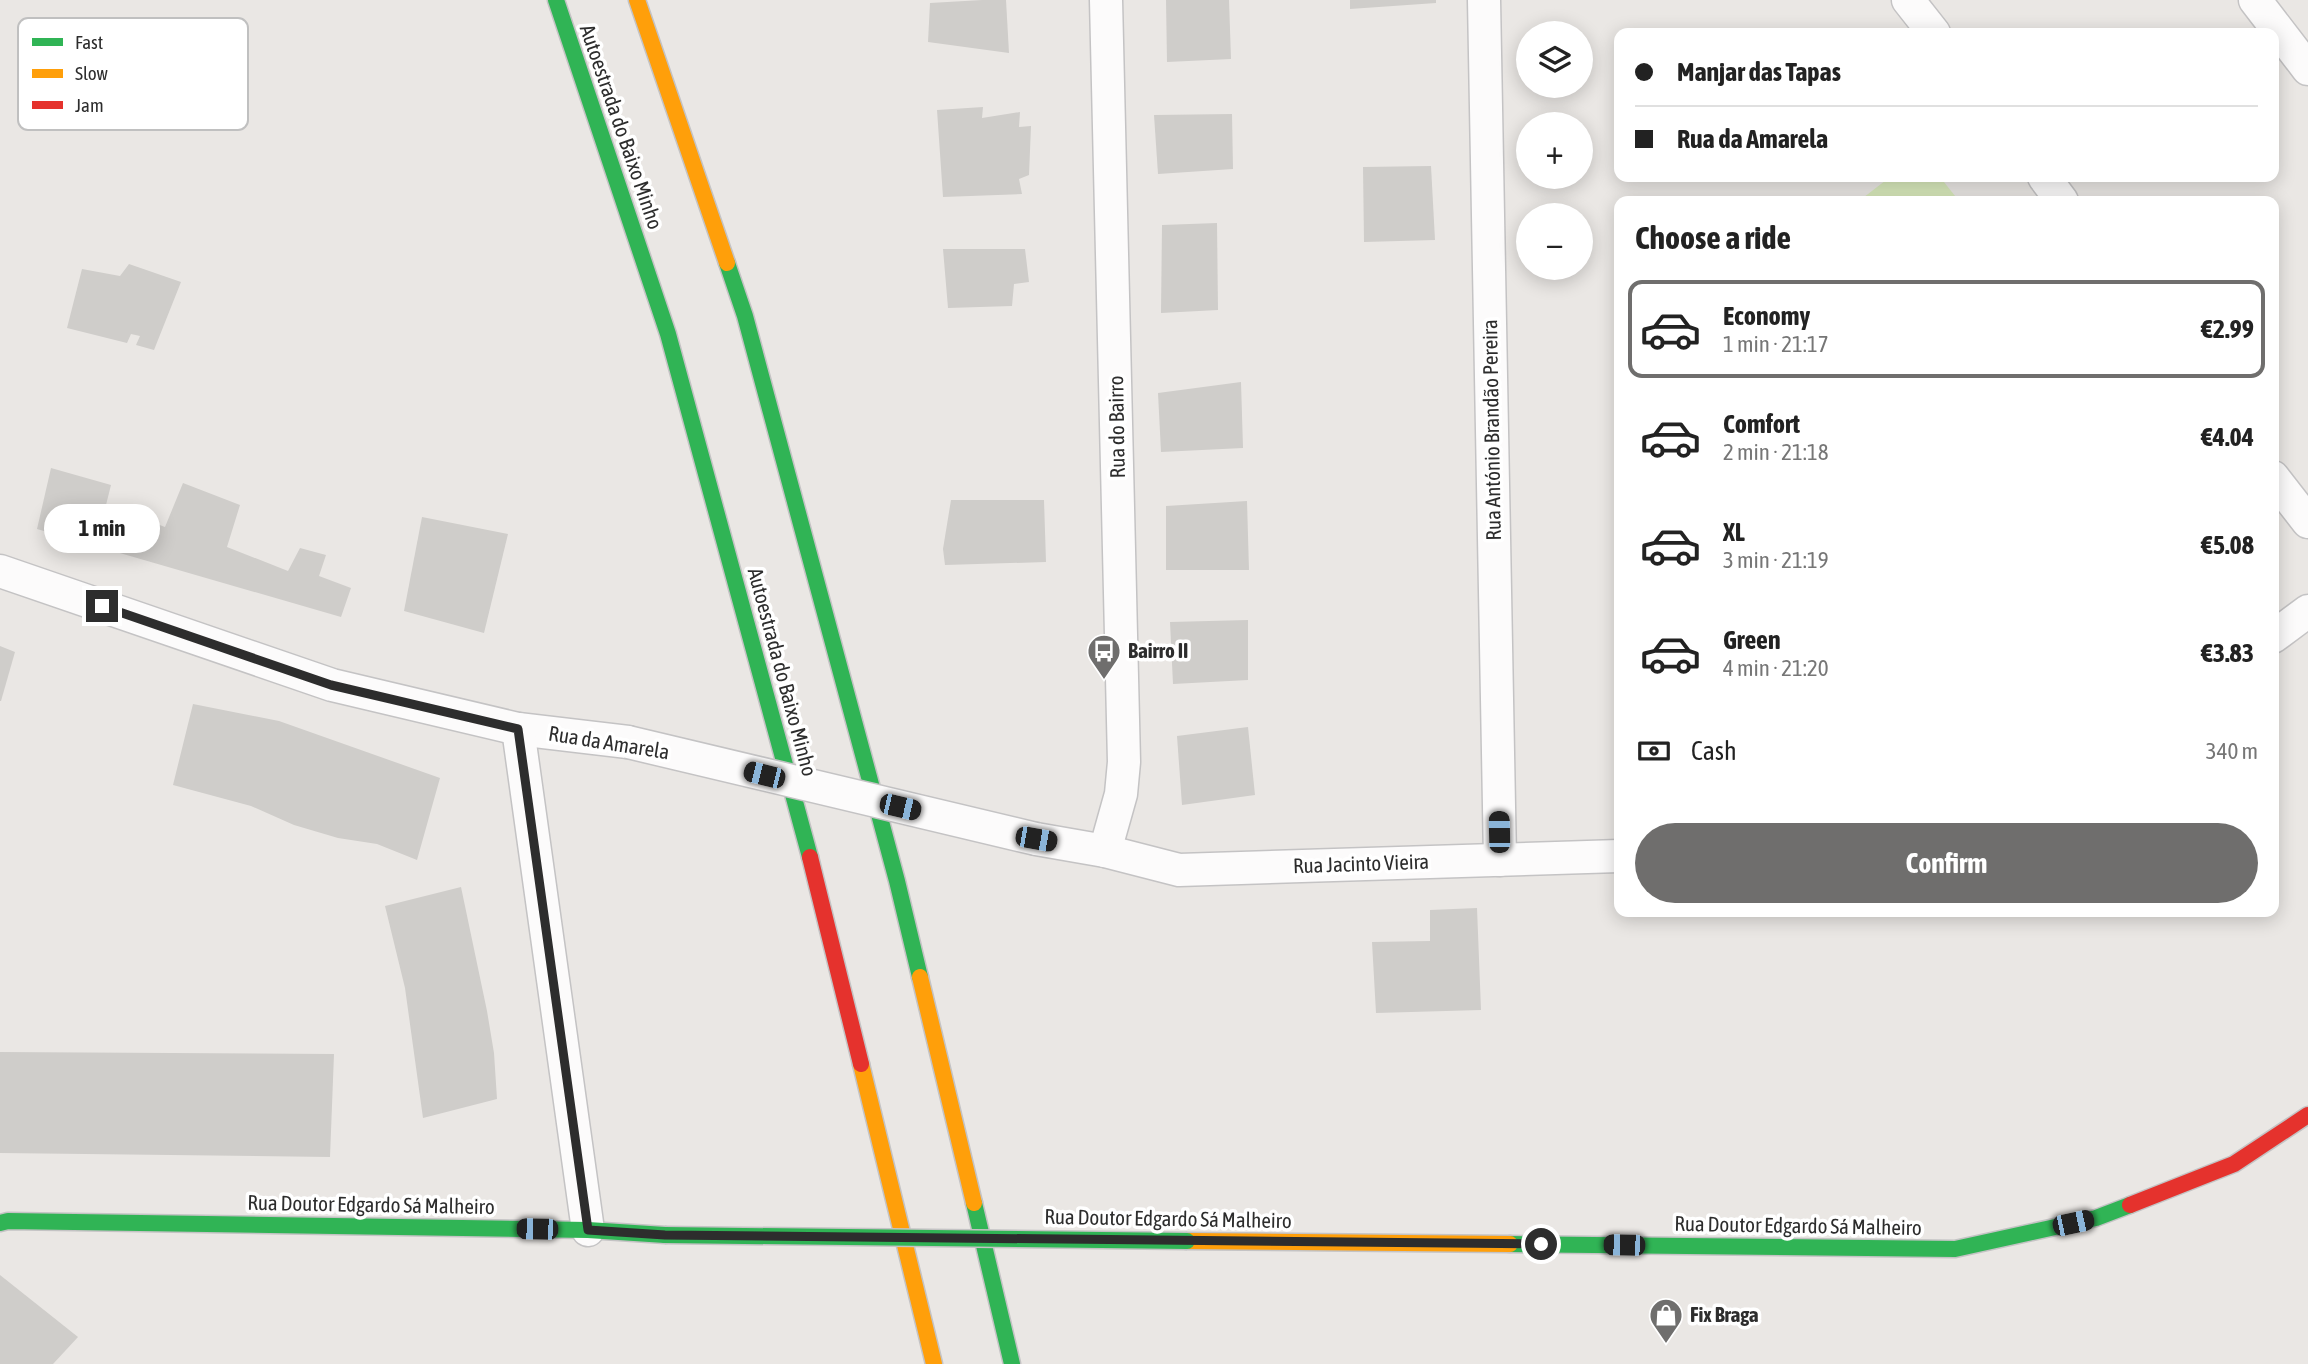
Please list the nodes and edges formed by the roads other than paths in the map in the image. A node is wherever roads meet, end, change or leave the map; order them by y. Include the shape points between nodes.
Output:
1 (556, 0) edge
2 (637, 0) edge
3 (1106, 0) edge
4 (1484, 0) edge
5 (1909, 0) edge
6 (2261, 2) edge
7 (1930, 28) edge
8 (2308, 69) edge
9 (2279, 485) edge
10 (2308, 522) edge
11 (0, 571) edge
12 (2308, 611) edge
13 (2279, 633) edge
14 (518, 729) junction
15 (1105, 851) junction
16 (1614, 856) edge
17 (1500, 860) junction
18 (2308, 1115) edge
19 (0, 1223) edge
20 (588, 1230) junction
21 (934, 1364) edge
22 (1013, 1364) edge

1 - 21 main road, Autoestrada do Baixo Minho via 672,347 822,901
2 - 22 main road via 745,316 897,881
3 - 15 street, Rua do Bairro via 1124,762 1121,794
4 - 17 street, Rua António Brandão Pereira
5 - 7 street
6 - 8 street
9 - 10 street
11 - 14 street, Rua da Amarela via 331,685
12 - 13 street
14 - 15 street, Rua da Amarela, bridge via 628,742 1036,839
14 - 20 street
15 - 17 street, Rua Jacinto Vieira via 1179,870
16 - 17 street, Rua Jacinto Vieira
18 - 20 main road, Rua Doutor Edgardo Sá Malheiro, bridge via 2234,1164 2096,1218 1955,1249 665,1235
19 - 20 main road, Rua Doutor Edgardo Sá Malheiro

